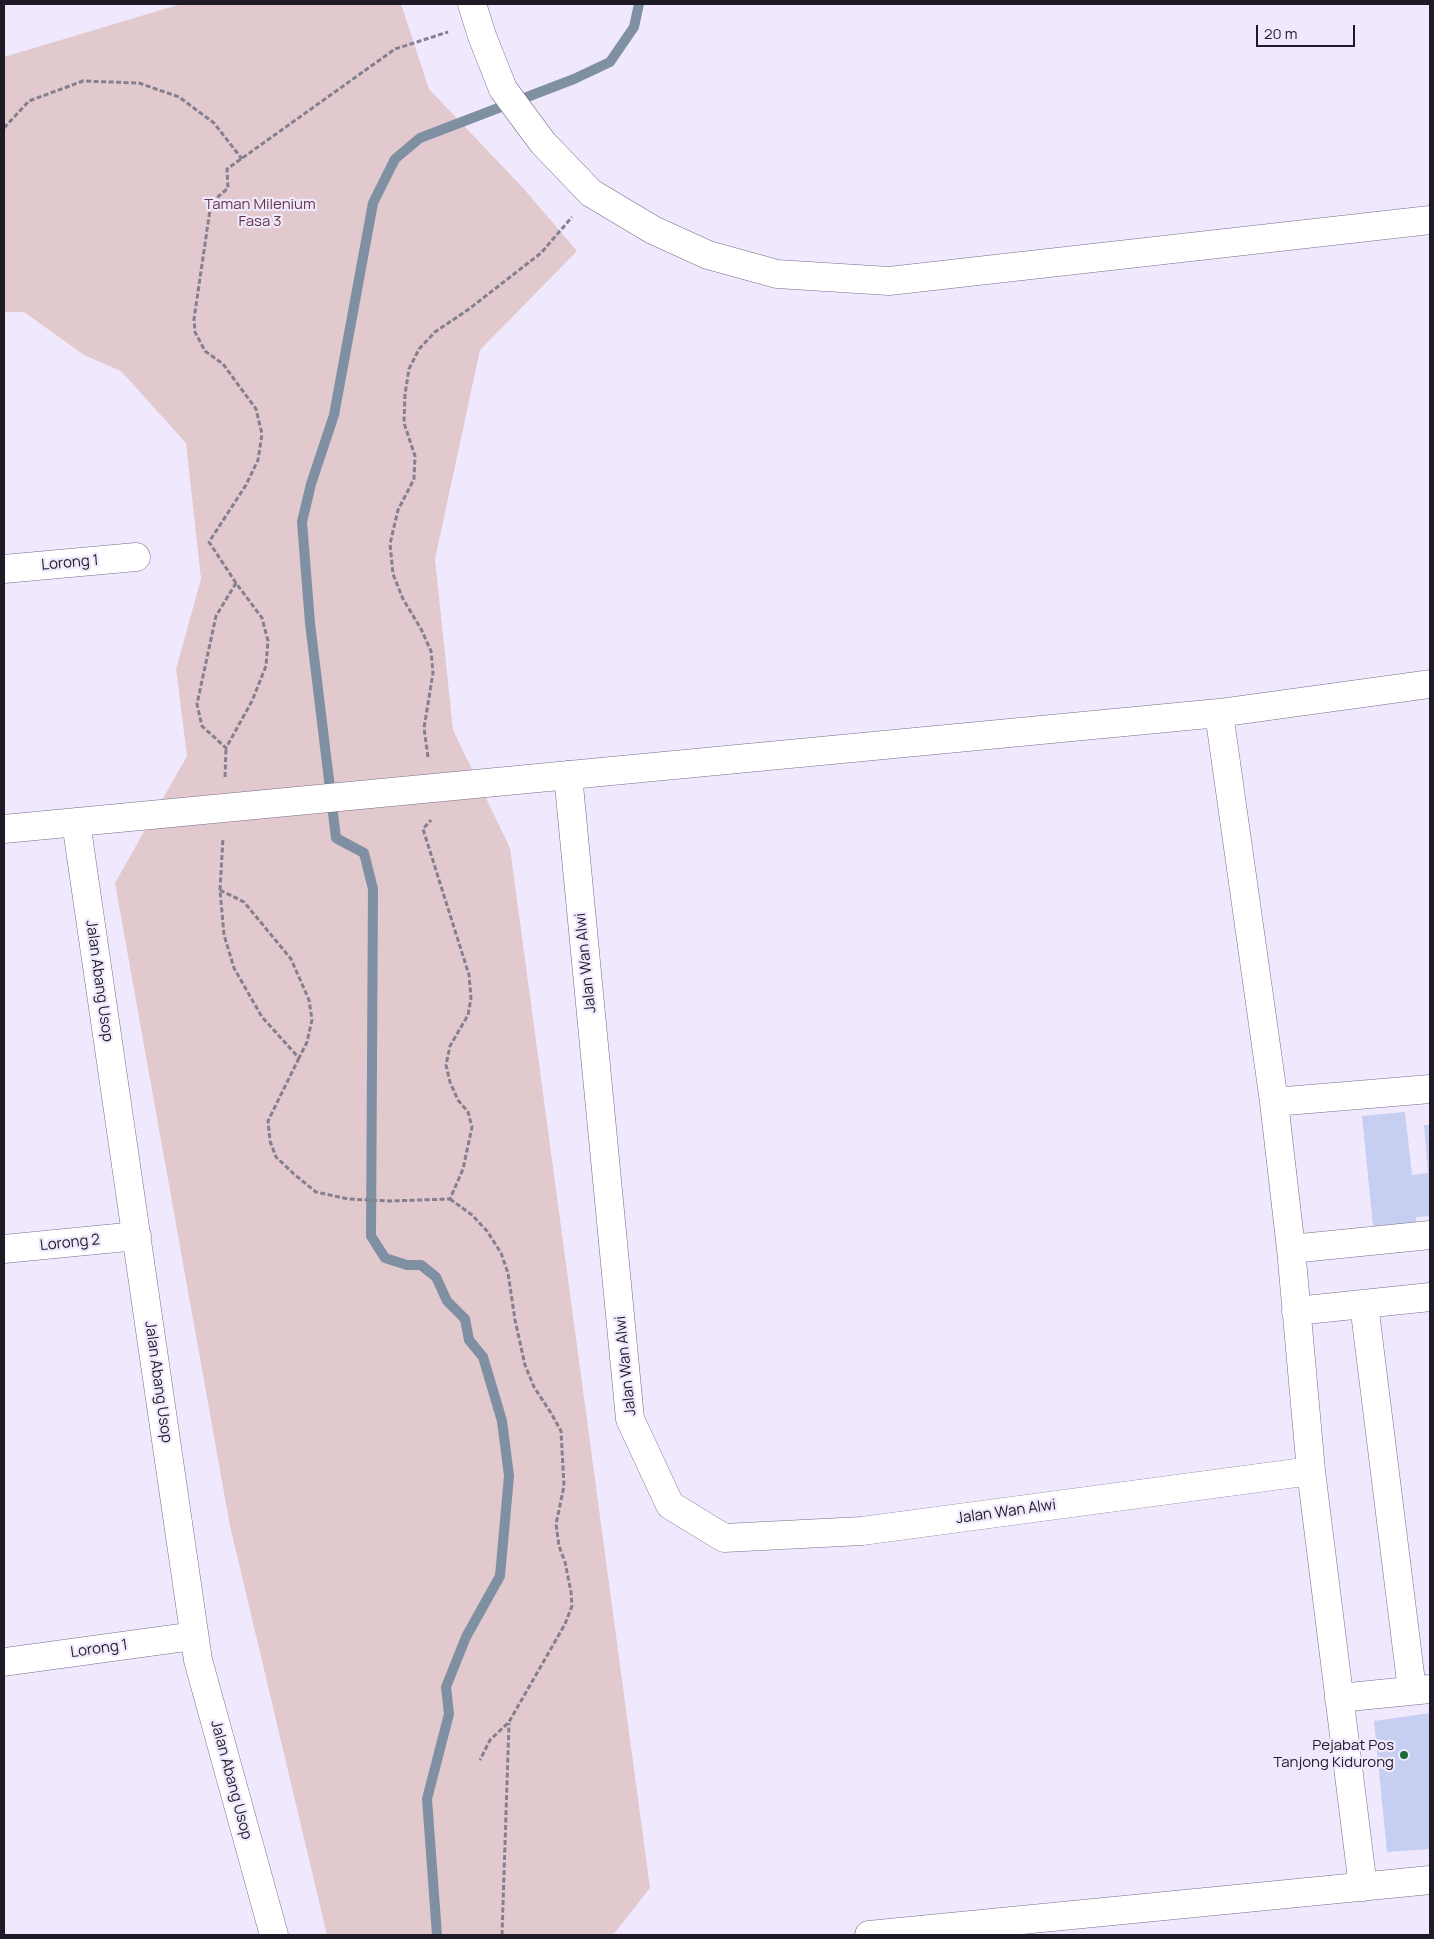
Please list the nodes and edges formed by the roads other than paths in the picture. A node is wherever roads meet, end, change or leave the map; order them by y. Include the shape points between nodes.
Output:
1 (475, 13) edge
2 (1430, 220) edge
3 (136, 557) dead end
4 (4, 568) edge
5 (1430, 684) edge
6 (1219, 713) junction
7 (568, 775) junction
8 (76, 822) junction
9 (4, 829) edge
10 (1430, 1089) edge
11 (1274, 1102) junction
12 (1430, 1235) edge
13 (136, 1236) junction
14 (4, 1249) edge
15 (1291, 1249) junction
16 (1430, 1297) edge
17 (1364, 1304) junction
18 (1296, 1311) junction
19 (1312, 1471) junction
20 (194, 1636) junction
21 (4, 1662) edge
22 (1421, 1689) edge
23 (1339, 1698) junction
24 (1430, 1880) edge
25 (1363, 1887) junction
26 (274, 1935) edge
27 (868, 1935) edge

1 - 2 street via 503,89 543,143 591,193 653,230 708,255 777,274 889,280
3 - 4 street, Lorong 1
5 - 6 street
6 - 7 street
6 - 11 street
7 - 8 street
7 - 19 street, Jalan Wan Alwi via 630,1419 670,1505 724,1538 862,1531
8 - 9 street
8 - 13 street, Jalan Abang Usop
10 - 11 street
11 - 15 street
12 - 15 street
13 - 14 street, Lorong 2
13 - 20 street, Jalan Abang Usop
15 - 18 street
16 - 17 street
17 - 18 street
17 - 22 street
18 - 19 street
19 - 23 street
20 - 21 street, Lorong 1
20 - 26 street, Jalan Abang Usop
22 - 23 street
23 - 25 street
24 - 25 street
25 - 27 street

